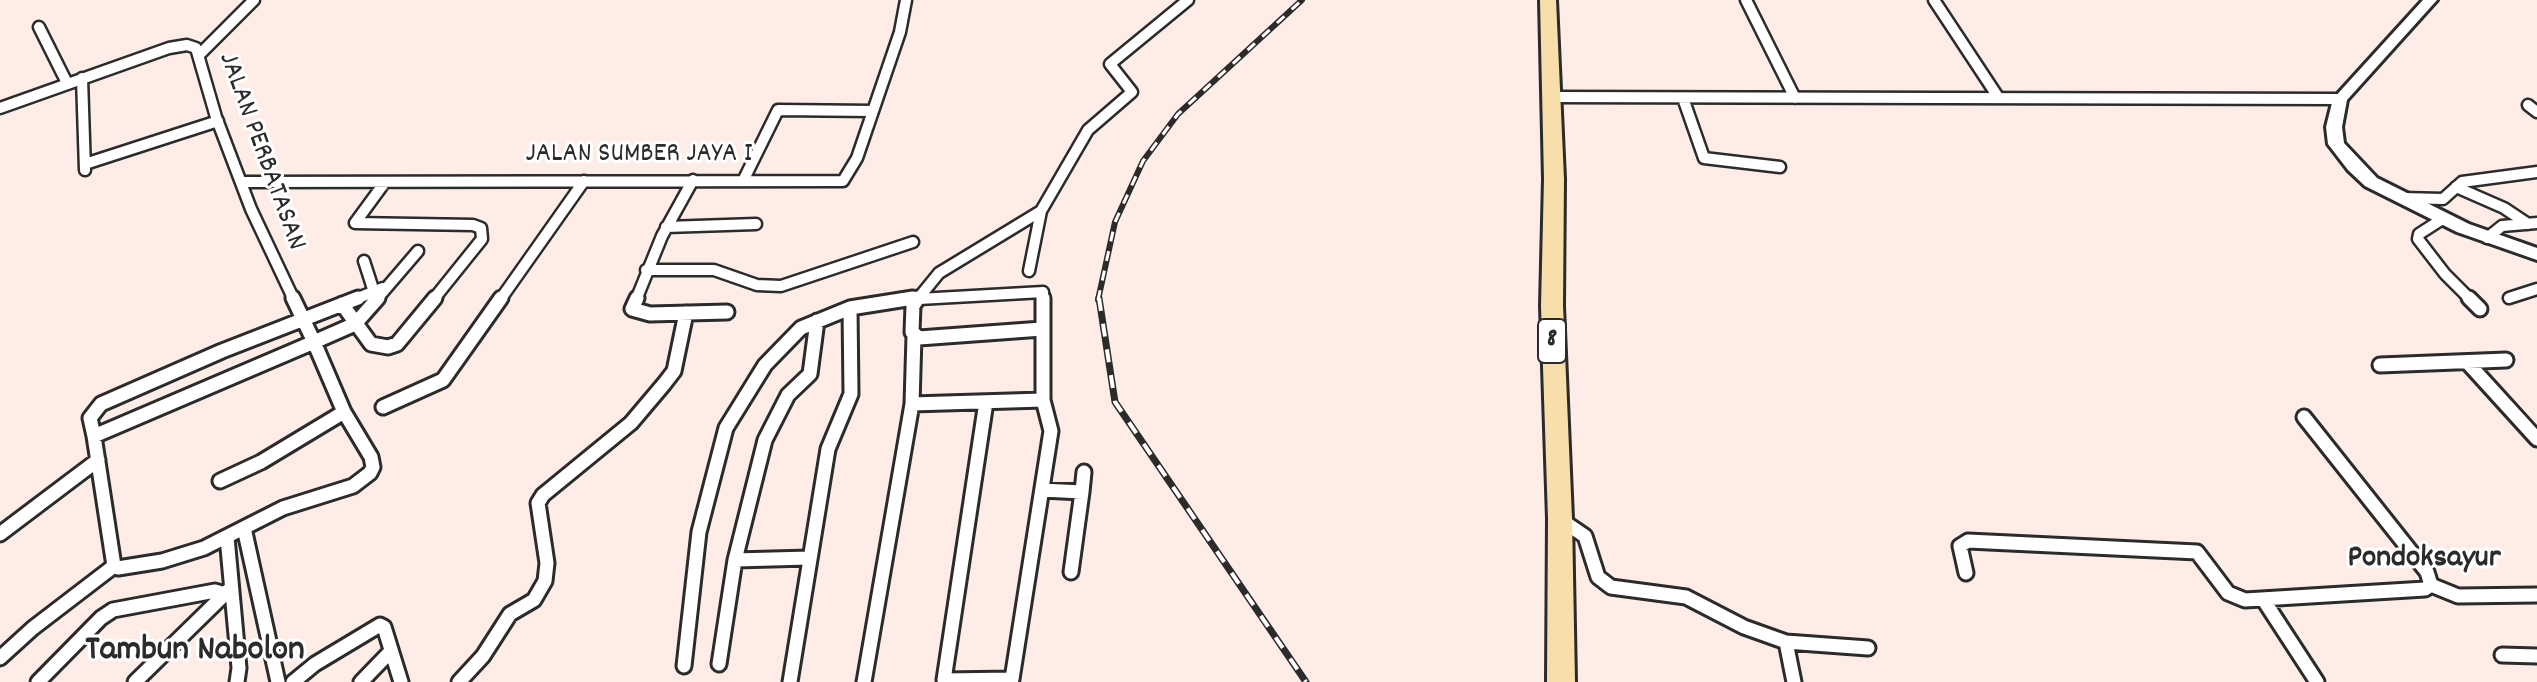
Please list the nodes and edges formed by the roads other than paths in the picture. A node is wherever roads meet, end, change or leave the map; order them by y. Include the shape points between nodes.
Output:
1 (254, 0) edge
2 (906, 0) edge
3 (1188, 0) edge
4 (1548, 0) edge
5 (1746, 0) edge
6 (1934, 0) edge
7 (2430, 0) edge
8 (39, 27) dead end
9 (199, 55) junction
10 (82, 78) junction
11 (67, 83) junction
12 (1551, 97) junction
13 (1998, 97) junction
14 (1683, 98) junction
15 (1795, 98) junction
16 (2340, 99) junction
17 (0, 108) edge
18 (873, 111) junction
19 (218, 121) junction
20 (1780, 167) dead end
21 (2537, 172) edge
22 (744, 179) junction
23 (693, 180) junction
24 (584, 181) junction
25 (242, 182) junction
26 (385, 182) junction
27 (2456, 187) junction
28 (2402, 198) junction
29 (1041, 211) junction
30 (2444, 218) junction
31 (756, 224) dead end
32 (2532, 224) edge
33 (666, 227) junction
34 (2487, 238) junction
35 (913, 242) dead end
36 (418, 251) dead end
37 (2537, 254) edge
38 (364, 261) dead end
39 (646, 270) junction
40 (1029, 271) dead end
41 (2537, 289) edge
42 (378, 290) junction
43 (917, 297) junction
44 (2509, 298) dead end
45 (342, 304) junction
46 (850, 308) junction
47 (2480, 309) dead end
48 (727, 312) dead end
49 (686, 313) junction
50 (303, 319) junction
51 (817, 321) junction
52 (355, 324) junction
53 (1042, 329) junction
54 (914, 336) junction
55 (314, 342) junction
56 (2506, 360) dead end
57 (2467, 362) junction
58 (2380, 365) dead end
59 (1043, 400) junction
60 (986, 402) junction
61 (912, 404) junction
62 (383, 407) dead end
63 (344, 412) junction
64 (2304, 417) dead end
65 (94, 436) junction
66 (2537, 439) edge
67 (98, 460) junction
68 (1084, 472) dead end
69 (220, 481) dead end
70 (1042, 490) junction
71 (1082, 492) junction
72 (1560, 519) junction
73 (244, 528) junction
74 (0, 534) edge
75 (227, 537) junction
76 (809, 558) junction
77 (735, 560) junction
78 (114, 566) junction
79 (1071, 572) dead end
80 (1966, 573) dead end
81 (2431, 585) junction
82 (228, 591) junction
83 (2537, 595) edge
84 (2263, 599) junction
85 (1786, 642) junction
86 (1868, 648) dead end
87 (391, 651) junction
88 (2502, 655) dead end
89 (2537, 656) edge
90 (0, 658) edge
91 (719, 664) dead end
92 (684, 666) dead end
93 (38, 682) edge
94 (135, 682) edge
95 (237, 682) edge
96 (278, 682) edge
97 (293, 682) edge
98 (361, 682) edge
99 (401, 682) edge
100 (459, 682) edge
101 (790, 682) edge
102 (864, 682) edge
103 (1561, 682) edge
104 (1794, 682) edge
105 (2317, 682) edge

1 - 9 street
2 - 18 street, JALAN SUMBER JAYA I
3 - 29 street via 1110,64 1132,92 1088,130
4 - 12 highway, 8
5 - 15 street
6 - 13 street
7 - 16 street
8 - 11 street
9 - 10 street, JALAN PERBATASAN via 192,46 179,46
9 - 19 street, JALAN PERBATASAN
10 - 11 street, JALAN PERBATASAN
10 - 19 street via 85,167
11 - 17 street, JALAN PERBATASAN
12 - 14 street
12 - 72 highway, 8
13 - 15 street
13 - 16 street
14 - 15 street
14 - 20 street via 1704,158
16 - 28 street via 2336,144 2362,175
18 - 22 street via 778,110
18 - 22 street, JALAN SUMBER JAYA I via 843,181
19 - 25 street, JALAN PERBATASAN
21 - 27 street
22 - 23 street, JALAN SUMBER JAYA I
23 - 24 street, JALAN SUMBER JAYA I
23 - 33 street
24 - 26 street, JALAN SUMBER JAYA I
24 - 62 street via 443,380
25 - 26 street, JALAN SUMBER JAYA I
25 - 50 street, JALAN PERBATASAN
26 - 52 street via 355,223 473,225 481,228 482,239 397,344 371,344
27 - 28 street via 2443,199
27 - 32 street
28 - 30 street
29 - 40 street
29 - 43 street via 939,273
30 - 34 street
30 - 47 street via 2418,239
31 - 33 street
32 - 34 street via 2502,226
33 - 39 street
34 - 37 street
35 - 39 street via 773,286 714,270
36 - 42 street
38 - 42 street
39 - 49 street via 632,309
41 - 44 street
42 - 45 street
42 - 52 street
43 - 46 street
43 - 53 street via 1043,292
43 - 54 street
45 - 50 street
45 - 52 street
46 - 51 street
46 - 76 street via 851,394 828,449
48 - 49 street
49 - 100 street via 674,371 664,384 631,423 538,503 545,581 534,600 510,614
50 - 55 street, JALAN PERBATASAN
50 - 65 street via 101,404 90,418
51 - 77 street via 810,374 788,395 765,440
51 - 92 street via 801,328 765,365 726,428 699,532
52 - 55 street
53 - 54 street
53 - 59 street
54 - 61 street
55 - 63 street, JALAN PERBATASAN
55 - 65 street
56 - 57 street
57 - 58 street
57 - 66 street
59 - 60 street
59 - 70 street via 1051,431
60 - 61 street
60 - 70 street via 944,680 1012,679
61 - 102 street
63 - 69 street
63 - 73 street, JALAN PERBATASAN via 371,457 373,467 363,480
64 - 81 street via 2427,572
65 - 67 street
67 - 74 street
67 - 78 street
68 - 71 street
70 - 71 street
71 - 79 street
72 - 85 street via 1585,536 1598,577 1611,587 1686,597
72 - 103 highway, 8
73 - 75 street
73 - 96 street
75 - 78 street via 162,561
75 - 82 street
76 - 77 street
76 - 101 street
77 - 91 street
78 - 90 street
80 - 84 street via 1960,546 1968,541 2189,550 2201,554 2228,593 2245,600
81 - 83 street via 2458,596
81 - 84 street
82 - 93 street via 113,610
82 - 94 street
82 - 95 street
84 - 105 street
85 - 86 street
85 - 104 street
87 - 97 street via 384,627 375,626
87 - 98 street
87 - 99 street
88 - 89 street

